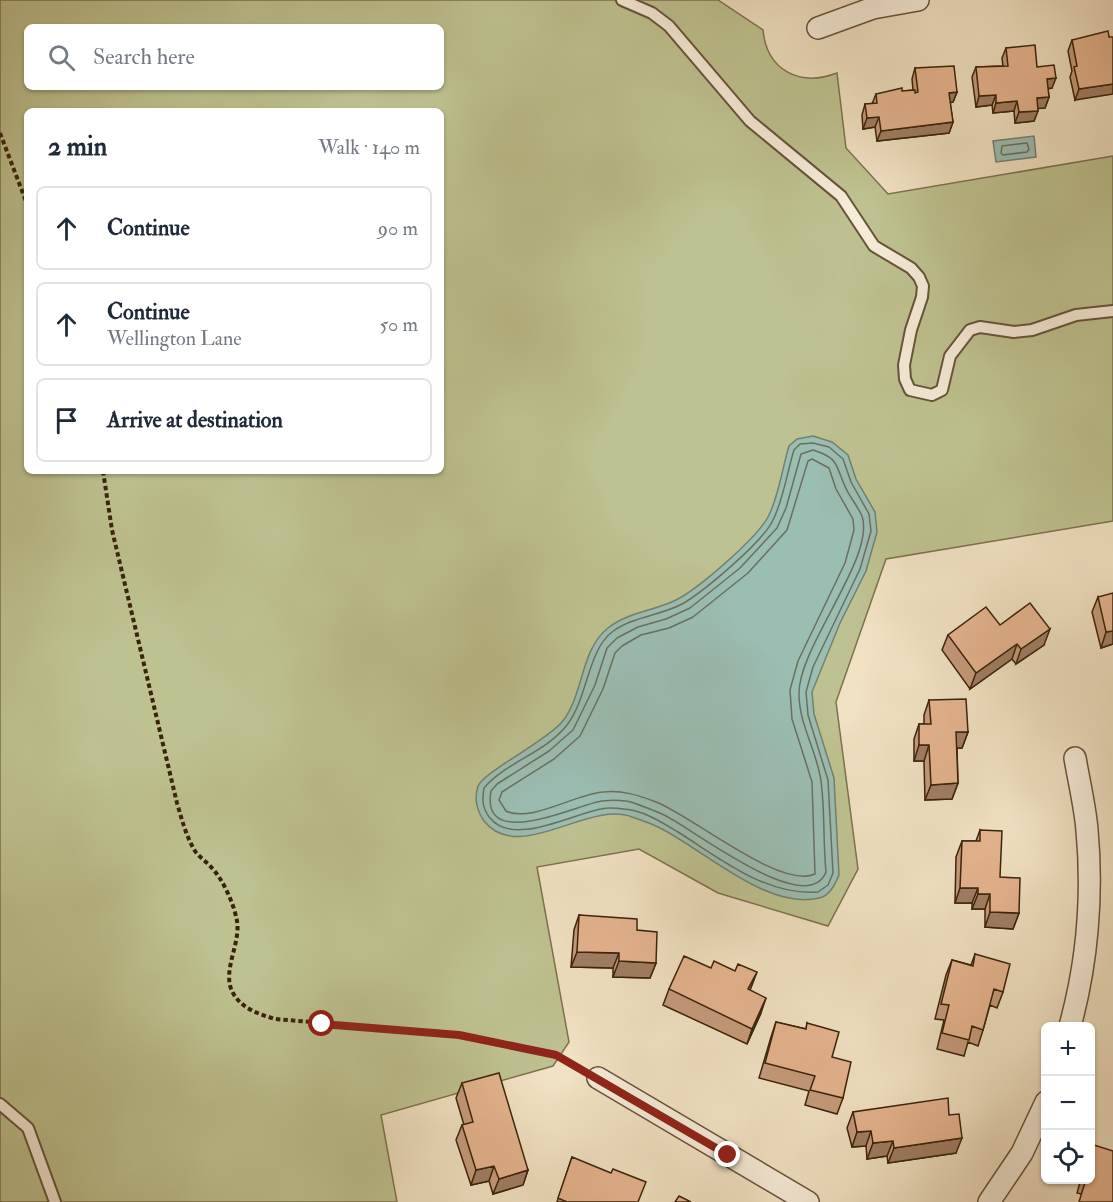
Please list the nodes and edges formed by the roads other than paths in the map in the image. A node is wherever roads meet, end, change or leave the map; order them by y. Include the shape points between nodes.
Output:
1 (622, 0) edge
2 (918, 0) edge
3 (818, 28) dead end
4 (1113, 311) edge
5 (1075, 758) dead end
6 (1071, 1022) edge
7 (598, 1078) road end
8 (0, 1104) edge
9 (1041, 1113) edge
10 (55, 1202) edge
11 (808, 1202) edge
12 (989, 1202) edge

1 - 4 lane via 652,13 669,26 750,121 840,196 874,246 919,277 922,297 904,365 910,390 932,395 942,390 950,356 970,330 1032,330 1076,315
2 - 3 street via 873,8
5 - 6 street via 1087,831 1088,883 1086,944
7 - 11 street
8 - 10 lane via 34,1138
9 - 12 street via 1022,1153

